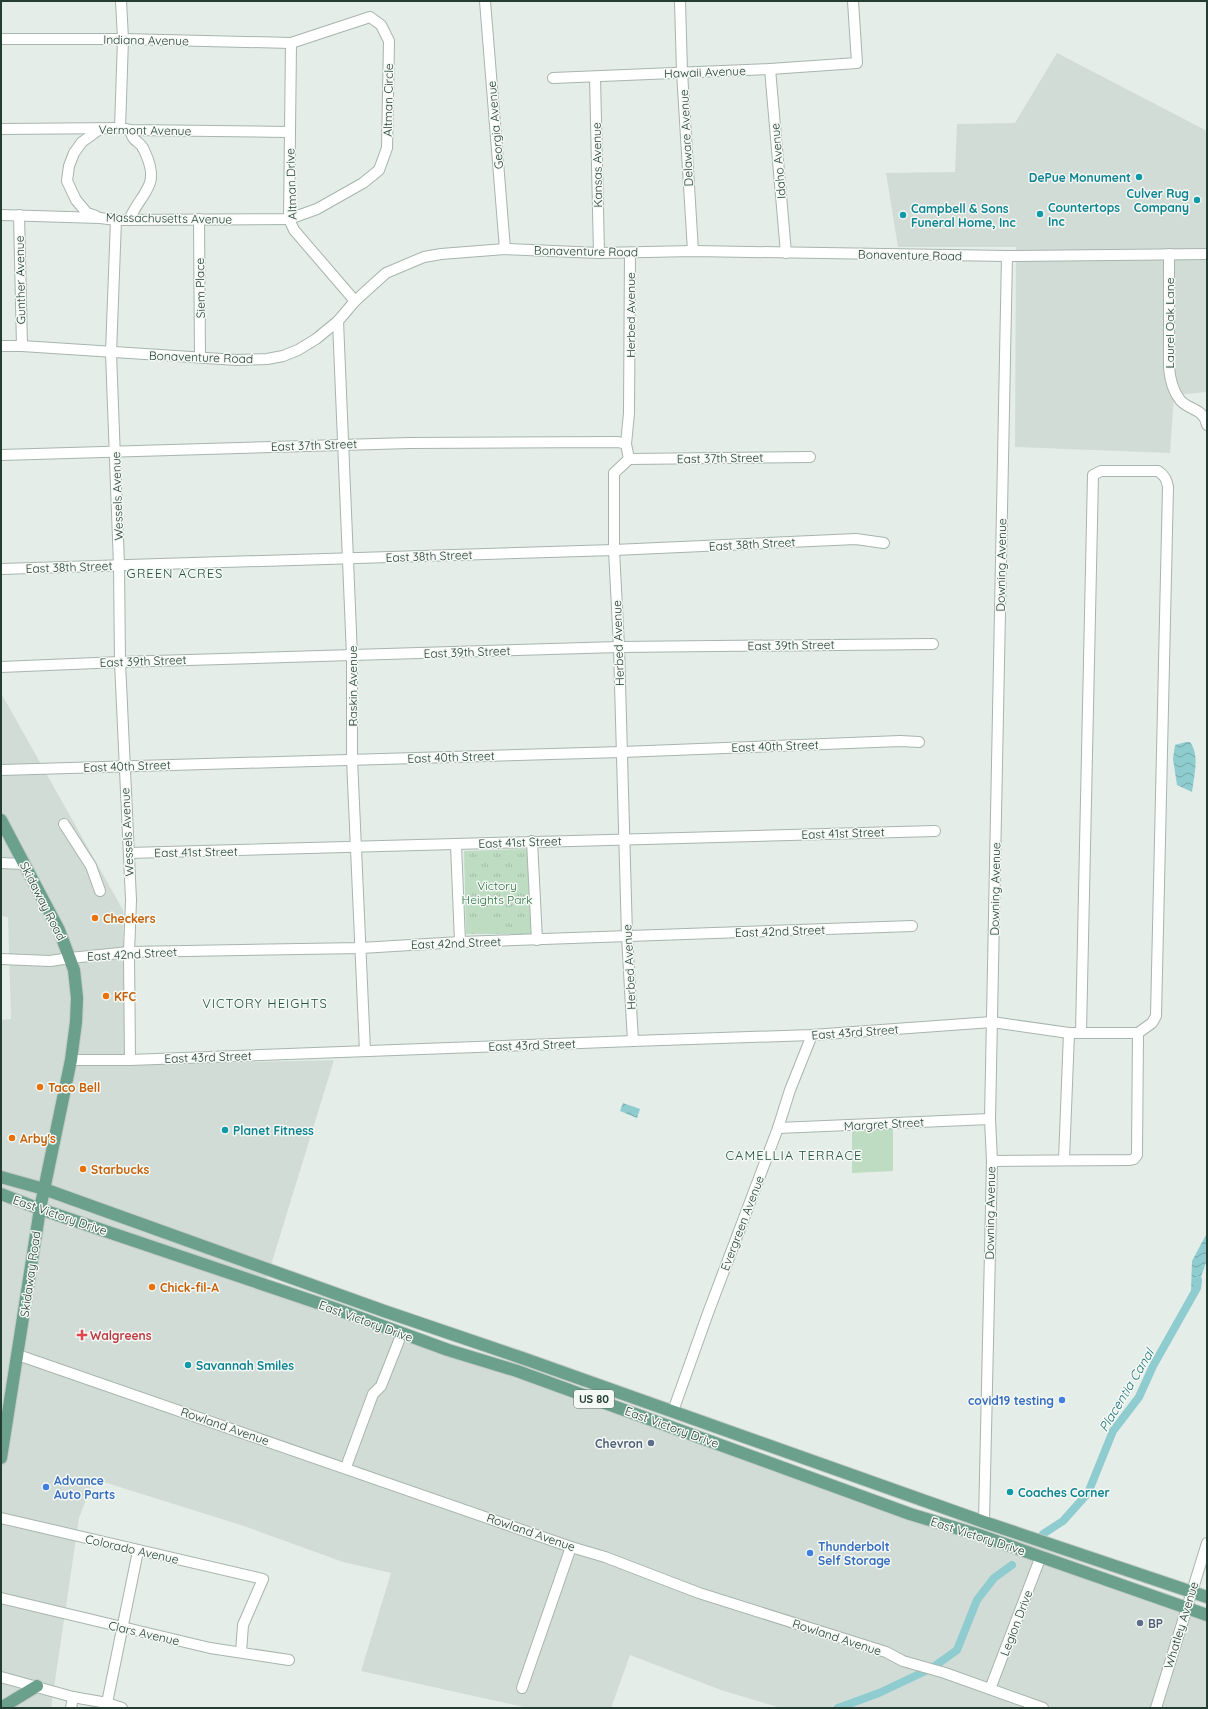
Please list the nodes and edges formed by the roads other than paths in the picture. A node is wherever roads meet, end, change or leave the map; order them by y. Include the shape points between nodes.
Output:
1 (121, 1) edge
2 (485, 1) edge
3 (680, 1) edge
4 (853, 1) edge
5 (1, 39) edge
6 (123, 39) junction
7 (291, 43) junction
8 (770, 69) junction
9 (682, 72) junction
10 (595, 77) junction
11 (553, 78) dead end
12 (120, 128) junction
13 (1, 129) edge
14 (100, 129) junction
15 (130, 130) junction
16 (289, 132) junction
17 (1, 215) edge
18 (19, 215) junction
19 (100, 218) junction
20 (199, 219) junction
21 (289, 219) junction
22 (116, 220) junction
23 (129, 220) junction
24 (505, 249) junction
25 (693, 251) junction
26 (599, 253) junction
27 (630, 253) junction
28 (786, 253) junction
29 (1169, 254) junction
30 (1207, 254) edge
31 (1007, 256) junction
32 (355, 301) junction
33 (338, 321) junction
34 (1, 346) edge
35 (22, 346) junction
36 (111, 352) junction
37 (200, 357) junction
38 (1207, 424) edge
39 (342, 444) junction
40 (626, 444) junction
41 (115, 451) junction
42 (1, 455) edge
43 (810, 457) dead end
44 (629, 459) junction
45 (884, 543) dead end
46 (614, 550) junction
47 (347, 558) junction
48 (119, 565) junction
49 (1, 569) edge
50 (933, 644) dead end
51 (619, 647) junction
52 (352, 656) junction
53 (120, 662) junction
54 (1, 667) edge
55 (919, 742) dead end
56 (622, 752) junction
57 (352, 759) junction
58 (124, 766) junction
59 (1, 770) edge
60 (1, 820) edge
61 (64, 824) dead end
62 (936, 831) dead end
63 (623, 839) junction
64 (532, 842) junction
65 (456, 845) junction
66 (357, 847) junction
67 (129, 853) junction
68 (1, 863) edge
69 (23, 864) junction
70 (100, 891) dead end
71 (912, 926) dead end
72 (626, 936) junction
73 (537, 940) junction
74 (460, 942) junction
75 (361, 948) junction
76 (129, 952) junction
77 (70, 958) junction
78 (1, 959) edge
79 (992, 1022) junction
80 (1081, 1032) junction
81 (1069, 1033) junction
82 (1138, 1033) junction
83 (812, 1035) junction
84 (633, 1040) junction
85 (365, 1052) junction
86 (71, 1060) junction
87 (130, 1060) junction
88 (990, 1119) junction
89 (778, 1128) junction
90 (1064, 1160) junction
91 (992, 1161) junction
92 (1, 1177) edge
93 (44, 1189) junction
94 (1, 1194) edge
95 (40, 1208) junction
96 (402, 1334) junction
97 (18, 1355) junction
98 (522, 1358) junction
99 (517, 1371) junction
100 (673, 1411) junction
101 (751, 1439) junction
102 (744, 1454) junction
103 (1, 1458) edge
104 (346, 1467) junction
105 (919, 1517) junction
106 (1, 1518) edge
107 (984, 1522) junction
108 (1207, 1543) edge
109 (571, 1547) junction
110 (138, 1551) junction
111 (1041, 1556) junction
112 (1191, 1592) junction
113 (1, 1598) edge
114 (1207, 1598) edge
115 (1186, 1608) junction
116 (1207, 1615) edge
117 (123, 1628) junction
118 (241, 1652) junction
119 (289, 1660) dead end
120 (1, 1677) edge
121 (37, 1686) junction
122 (522, 1688) dead end
123 (990, 1689) junction
124 (73, 1697) junction
125 (107, 1703) junction
126 (1, 1708) edge
127 (71, 1708) edge
128 (122, 1708) edge
129 (1043, 1708) edge
130 (1156, 1708) edge

1 - 6 street
2 - 24 street, Georgia Avenue
3 - 9 street, Delaware Avenue
4 - 8 street, Hawaii Avenue via 857,63
5 - 6 street, Indiana Avenue
6 - 7 street, Indiana Avenue
6 - 12 street
7 - 16 street, Altman Drive
7 - 21 street, Altman Circle via 370,17 381,25 389,41 389,124 387,148 379,170 338,198
8 - 9 street, Hawaii Avenue
8 - 28 street, Idaho Avenue
9 - 10 street, Hawaii Avenue
9 - 25 street, Delaware Avenue
10 - 11 street, Hawaii Avenue
10 - 26 street, Kansas Avenue
12 - 14 street, Vermont Avenue
12 - 15 street, Vermont Avenue
13 - 14 street, Vermont Avenue
14 - 19 street via 82,142 74,153 69,166 68,181 76,200 87,213
15 - 16 street, Vermont Avenue
15 - 23 street via 145,151 152,182
16 - 21 street, Altman Drive
17 - 18 street, Massachusetts Avenue
18 - 19 street, Massachusetts Avenue
18 - 35 street, Gunther Avenue
19 - 22 street, Massachusetts Avenue
20 - 21 street, Massachusetts Avenue
20 - 23 street, Massachusetts Avenue
20 - 37 street, Siem Place
21 - 32 street, Altman Drive via 294,230
22 - 23 street, Massachusetts Avenue
22 - 36 street, Wessels Avenue
24 - 26 street, Bonaventure Road
24 - 32 street, Bonaventure Road via 424,257 386,273
25 - 27 street, Bonaventure Road
25 - 28 street, Bonaventure Road
26 - 27 street, Bonaventure Road
27 - 40 street, Herbed Avenue via 629,413
28 - 31 street, Bonaventure Road
29 - 30 street, Bonaventure Road
29 - 31 street, Bonaventure Road
29 - 38 street, Laurel Oak Lane via 1171,381 1181,401 1198,411
31 - 79 street, Downing Avenue
32 - 33 street, Bonaventure Road
33 - 37 street, Bonaventure Road via 316,339 283,356 237,360
33 - 39 street, Raskin Avenue
34 - 35 street, Bonaventure Road
35 - 36 street, Bonaventure Road
36 - 37 street, Bonaventure Road
36 - 41 street, Wessels Avenue
39 - 40 street, East 37th Street
39 - 41 street, East 37th Street
39 - 47 street, Raskin Avenue
40 - 44 street, Herbed Avenue
41 - 42 street, East 37th Street
41 - 48 street, Wessels Avenue
43 - 44 street, East 37th Street
44 - 46 street, Herbed Avenue via 614,473
45 - 46 street, East 38th Street via 856,539
46 - 47 street, East 38th Street
46 - 51 street, Herbed Avenue
47 - 48 street, East 38th Street
47 - 52 street, Raskin Avenue
48 - 49 street, East 38th Street
48 - 53 street, Wessels Avenue
50 - 51 street, East 39th Street
51 - 52 street, East 39th Street
51 - 56 street, Herbed Avenue
52 - 53 street, East 39th Street
52 - 57 street, Raskin Avenue
53 - 54 street, East 39th Street
53 - 58 street, Wessels Avenue
55 - 56 street, East 40th Street
56 - 57 street, East 40th Street
56 - 63 street, Herbed Avenue
57 - 58 street, East 40th Street
57 - 66 street, Raskin Avenue
58 - 59 street, East 40th Street
58 - 67 street, Wessels Avenue
60 - 69 main road, Skidaway Road
61 - 70 street via 92,866
62 - 63 street, East 41st Street
63 - 64 street, East 41st Street
63 - 72 street, Herbed Avenue
64 - 65 street, East 41st Street
64 - 73 street
65 - 66 street, East 41st Street
65 - 74 street
66 - 67 street, East 41st Street
66 - 75 street, Raskin Avenue
67 - 76 street, Wessels Avenue
68 - 69 street
69 - 77 main road, Skidaway Road via 57,925
71 - 72 street, East 42nd Street
72 - 73 street, East 42nd Street
72 - 84 street, Herbed Avenue
73 - 74 street, East 42nd Street
74 - 75 street, East 42nd Street
75 - 76 street, East 42nd Street
75 - 85 street, Raskin Avenue
76 - 77 street, East 42nd Street
76 - 87 street, Wessels Avenue
77 - 78 street, East 42nd Street via 50,961
77 - 86 main road, Skidaway Road via 77,998
79 - 81 street, East 43rd Street
79 - 83 street, East 43rd Street
79 - 88 street, Downing Avenue
80 - 81 street, East 43rd Street
80 - 82 street, East 43rd Street
80 - 82 street via 1092,483 1096,472 1122,470 1158,471 1167,480 1168,487 1156,1016 1152,1023
81 - 90 street
82 - 90 street via 1137,1155 1130,1160
83 - 84 street, East 43rd Street
83 - 89 street, Evergreen Avenue
84 - 85 street, East 43rd Street
85 - 87 street, East 43rd Street
86 - 87 street, East 43rd Street
86 - 93 main road, Skidaway Road
88 - 89 street, Margret Street
88 - 91 street, Downing Avenue
89 - 100 street, Evergreen Avenue
90 - 91 street
91 - 107 street, Downing Avenue
92 - 93 main road, East Victory Drive / US 80
93 - 95 main road, Skidaway Road
93 - 98 main road, East Victory Drive / US 80
94 - 95 main road, East Victory Drive / US 80
95 - 96 main road, East Victory Drive / US 80
95 - 97 main road, Skidaway Road
96 - 99 main road, East Victory Drive / US 80
96 - 104 street via 381,1386 373,1394
97 - 103 main road, Skidaway Road
97 - 104 street, Rowland Avenue
98 - 99 main road
98 - 100 main road, East Victory Drive / US 80
99 - 102 main road, East Victory Drive / US 80
100 - 101 main road, East Victory Drive / US 80
101 - 102 main road
101 - 107 main road, East Victory Drive / US 80
102 - 105 main road, East Victory Drive / US 80
104 - 109 street, Rowland Avenue
105 - 107 main road via 934,1514 976,1527
105 - 111 main road, East Victory Drive / US 80
106 - 110 street, Colorado Avenue
107 - 112 main road, East Victory Drive / US 80
108 - 112 street, Whatley Avenue
109 - 122 street
109 - 123 street, Rowland Avenue
110 - 117 street
110 - 118 street, Colorado Avenue via 263,1579 243,1625
111 - 115 main road, East Victory Drive / US 80
111 - 123 street, Legion Drive
112 - 114 main road, East Victory Drive / US 80
112 - 115 street, Whatley Avenue
113 - 117 street, Clars Avenue
115 - 116 main road, East Victory Drive / US 80
115 - 130 street, Whatley Avenue
117 - 118 street, Clars Avenue via 210,1648
117 - 125 street
118 - 119 street, Clars Avenue
120 - 121 street
121 - 124 street
121 - 126 main road
123 - 129 street, Rowland Avenue
124 - 125 street
124 - 127 street
125 - 128 street

